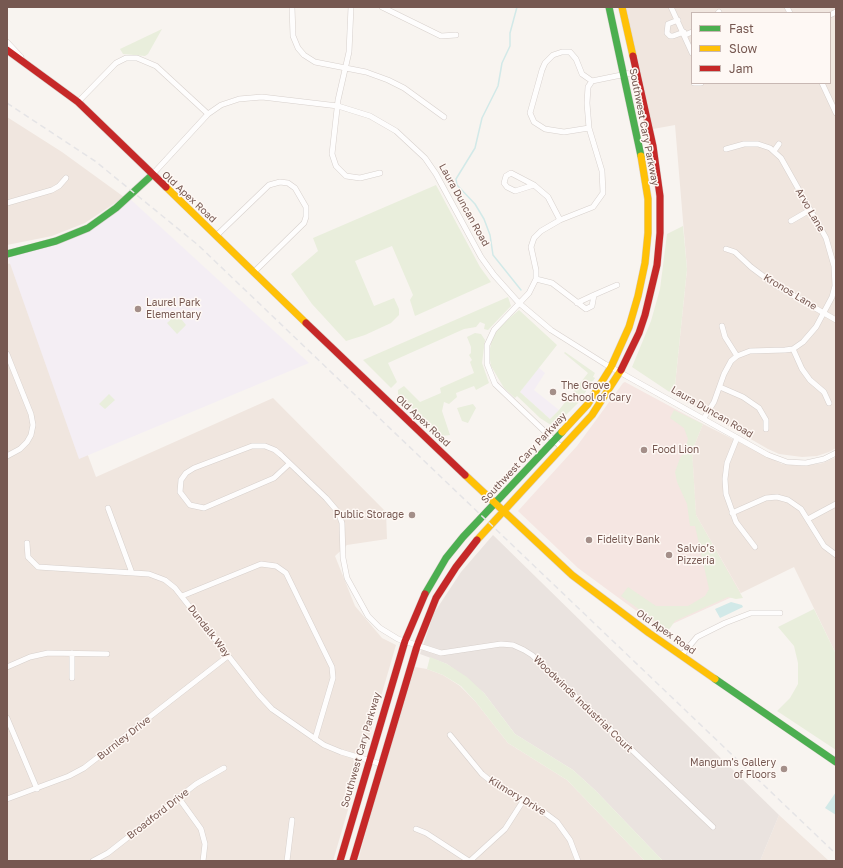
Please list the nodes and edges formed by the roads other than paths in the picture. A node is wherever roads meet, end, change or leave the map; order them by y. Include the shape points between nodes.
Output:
1 (292, 7) edge
2 (351, 7) edge
3 (382, 7) edge
4 (608, 7) edge
5 (622, 7) edge
6 (671, 7) edge
7 (678, 20) junction
8 (691, 32) edge
9 (684, 34) junction
10 (456, 36) dead end
11 (7, 42) edge
12 (7, 50) edge
13 (691, 51) edge
14 (24, 61) junction
15 (345, 68) junction
16 (636, 72) junction
17 (623, 74) junction
18 (592, 81) junction
19 (822, 84) edge
20 (78, 102) junction
21 (338, 106) junction
22 (836, 113) edge
23 (208, 114) junction
24 (444, 117) dead end
25 (589, 128) junction
26 (778, 144) dead end
27 (726, 149) dead end
28 (774, 150) junction
29 (380, 173) dead end
30 (152, 175) junction
31 (66, 178) dead end
32 (534, 185) junction
33 (7, 203) edge
34 (810, 210) junction
35 (560, 220) junction
36 (791, 221) dead end
37 (216, 236) junction
38 (726, 249) dead end
39 (7, 254) edge
40 (254, 272) junction
41 (536, 279) junction
42 (617, 285) dead end
43 (594, 295) junction
44 (577, 303) junction
45 (519, 304) junction
46 (824, 312) junction
47 (836, 320) edge
48 (722, 326) dead end
49 (793, 349) junction
50 (7, 354) edge
51 (737, 356) junction
52 (611, 368) junction
53 (620, 372) junction
54 (720, 387) junction
55 (829, 403) dead end
56 (704, 418) junction
57 (766, 429) dead end
58 (737, 438) junction
59 (555, 441) junction
60 (562, 448) junction
61 (836, 453) edge
62 (7, 456) edge
63 (289, 464) junction
64 (496, 504) junction
65 (836, 504) edge
66 (108, 508) dead end
67 (504, 512) junction
68 (732, 513) junction
69 (808, 519) junction
70 (27, 543) dead end
71 (755, 547) dead end
72 (836, 555) edge
73 (132, 573) junction
74 (182, 596) junction
75 (780, 613) dead end
76 (404, 641) junction
77 (416, 646) junction
78 (72, 653) junction
79 (107, 654) dead end
80 (228, 656) junction
81 (681, 656) junction
82 (7, 667) edge
83 (72, 678) dead end
84 (7, 718) edge
85 (450, 735) dead end
86 (314, 739) junction
87 (369, 760) junction
88 (836, 762) edge
89 (381, 764) junction
90 (224, 768) dead end
91 (37, 789) junction
92 (178, 797) junction
93 (7, 799) edge
94 (523, 801) junction
95 (292, 820) dead end
96 (416, 828) dead end
97 (713, 828) dead end
98 (93, 861) edge
99 (203, 861) edge
100 (287, 861) edge
101 (340, 861) edge
102 (353, 861) edge
103 (470, 861) edge
104 (578, 861) edge

1 - 15 street via 293,36 301,52 316,62
2 - 15 street via 350,46
3 - 10 street via 441,36
4 - 17 main road, Southwest Cary Parkway
5 - 16 main road, Southwest Cary Parkway
6 - 7 street
7 - 9 street
7 - 9 street via 668,24 667,33 670,36
8 - 9 street
9 - 13 street
11 - 14 street
12 - 14 main road, Old Apex Road
14 - 20 main road, Old Apex Road
15 - 21 street
15 - 24 street via 396,84
16 - 17 street
16 - 53 main road, Southwest Cary Parkway via 657,169 660,233 650,297 638,333
17 - 18 street
17 - 52 main road, Southwest Cary Parkway via 644,172 648,199 648,233 638,296 629,327
18 - 25 street via 587,94
18 - 25 street via 582,74 570,52 553,55 542,70 530,113 534,122 545,129 564,132
19 - 22 street
20 - 23 street via 116,63 126,58 137,58 156,66
20 - 30 main road, Old Apex Road
21 - 23 street, Laura Duncan Road via 256,97 231,101
21 - 29 street via 332,154 336,166 343,174 351,177 360,178
21 - 45 street, Laura Duncan Road via 357,111 386,125 407,140 425,158 481,257
23 - 30 street, Laura Duncan Road
25 - 35 street via 602,171 603,193 593,207
26 - 28 street
27 - 28 street via 751,143
28 - 34 street, Arvo Lane via 784,162
30 - 37 main road, Old Apex Road
30 - 39 main road, Laura Duncan Road via 116,208 88,228 56,241
31 - 33 street via 52,190
32 - 32 street via 511,173 506,176 504,183 515,191
32 - 35 street via 548,197
34 - 36 street
34 - 46 street, Arvo Lane via 826,238 834,266 834,292
35 - 41 street via 540,231 532,242
37 - 40 main road, Old Apex Road
37 - 40 street via 269,185 280,182 288,183 295,188 306,207 304,223
38 - 46 street, Kronos Lane via 735,252 774,285
40 - 64 main road, Old Apex Road
41 - 44 street via 552,282
41 - 45 street via 533,287
42 - 43 street
43 - 44 street
43 - 44 street via 588,309
45 - 52 street, Laura Duncan Road via 567,341
45 - 59 street via 490,335 487,364 495,384
46 - 47 street, Kronos Lane
46 - 49 street, Arvo Lane via 811,335
48 - 51 street via 725,337
49 - 51 street via 750,351
49 - 55 street via 802,369 824,392
50 - 62 street via 33,420 27,442
51 - 54 street via 727,366
52 - 53 street, Laura Duncan Road
52 - 59 main road, Southwest Cary Parkway via 588,404
53 - 56 street, Laura Duncan Road
53 - 60 main road, Southwest Cary Parkway via 592,415
54 - 56 street
54 - 57 street via 759,408 766,420
56 - 58 street, Laura Duncan Road
58 - 61 street, Laura Duncan Road via 787,462 812,462
58 - 68 street via 728,457 726,471 725,487
59 - 60 street
59 - 64 main road, Southwest Cary Parkway
60 - 67 main road, Southwest Cary Parkway
63 - 63 street, Woodwinds Industrial Court via 269,447 247,447 190,470 181,480 180,492 190,505 198,508 208,507 274,478
63 - 76 street, Woodwinds Industrial Court via 338,512 342,523 346,573 368,616 385,632
64 - 67 main road, Old Apex Road
64 - 76 main road, Southwest Cary Parkway via 446,558 427,590
65 - 69 street
66 - 73 street
67 - 77 main road, Southwest Cary Parkway via 477,540 448,578 427,617
67 - 81 main road, Old Apex Road via 572,575
68 - 69 street via 760,500 776,497 794,503
68 - 71 street via 741,530
69 - 72 street via 824,546
70 - 73 street, Dundalk Way via 28,557 38,567
73 - 74 street, Dundalk Way via 160,578 170,583
74 - 80 street, Dundalk Way
74 - 86 street via 261,564 276,566 286,573 332,667 333,678
75 - 81 street via 758,612 736,618 700,634
76 - 77 street, Woodwinds Industrial Court
76 - 87 main road, Southwest Cary Parkway
77 - 89 main road, Southwest Cary Parkway
77 - 97 street, Woodwinds Industrial Court via 442,653 501,644 513,645 524,650
78 - 79 street
78 - 82 street via 41,654
78 - 83 street
80 - 86 street, Dundalk Way via 265,702
80 - 91 street, Burnley Drive via 93,762 69,776
81 - 88 main road, Old Apex Road
84 - 91 street
85 - 94 street, Kilmory Drive via 482,774
86 - 87 street, Dundalk Way via 333,749
87 - 89 street, Dundalk Way
87 - 101 main road, Southwest Cary Parkway
89 - 102 main road, Southwest Cary Parkway
90 - 92 street, Broadford Drive
91 - 93 street, Burnley Drive
92 - 98 street, Broadford Drive via 108,854
92 - 99 street via 201,829 205,844
94 - 103 street via 505,828
94 - 104 street, Kilmory Drive via 545,813 562,828
95 - 100 street
96 - 103 street

